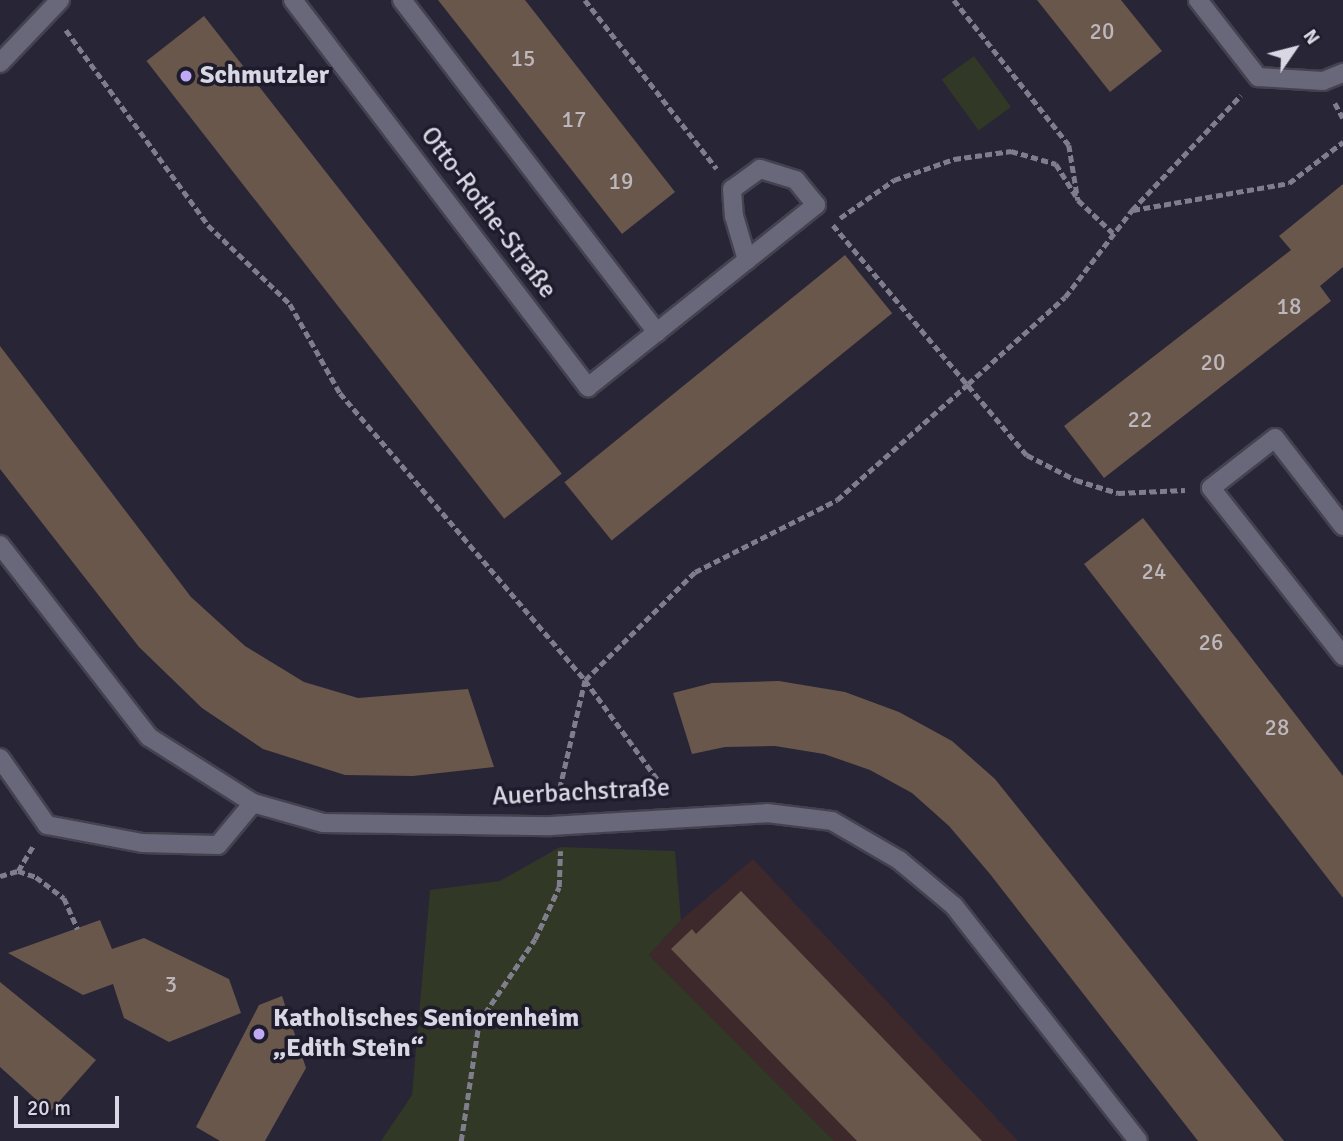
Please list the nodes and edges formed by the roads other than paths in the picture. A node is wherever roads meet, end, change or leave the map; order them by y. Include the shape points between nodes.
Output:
1 (293, 0) edge
2 (402, 0) edge
3 (1198, 0) edge
4 (56, 5) edge
5 (0, 63) edge
6 (1343, 74) edge
7 (747, 260) junction
8 (657, 332) junction
9 (1343, 526) edge
10 (0, 545) edge
11 (1343, 656) edge
12 (0, 758) edge
13 (253, 803) junction
14 (1138, 1141) edge

1 - 8 street, Otto-Rothe-Straße via 588,387
2 - 8 street
3 - 6 street via 1258,77 1323,81
4 - 5 street
7 - 7 street, Otto-Rothe-Straße via 816,205 796,180 760,169 732,189 734,216
7 - 8 street, Otto-Rothe-Straße
9 - 11 street via 1275,438 1211,488
10 - 13 street, Auerbachstraße via 149,737
12 - 13 street via 47,825 142,843 218,845
13 - 14 street, Auerbachstraße via 323,823 551,826 683,814 767,813 832,821 899,860 954,906

